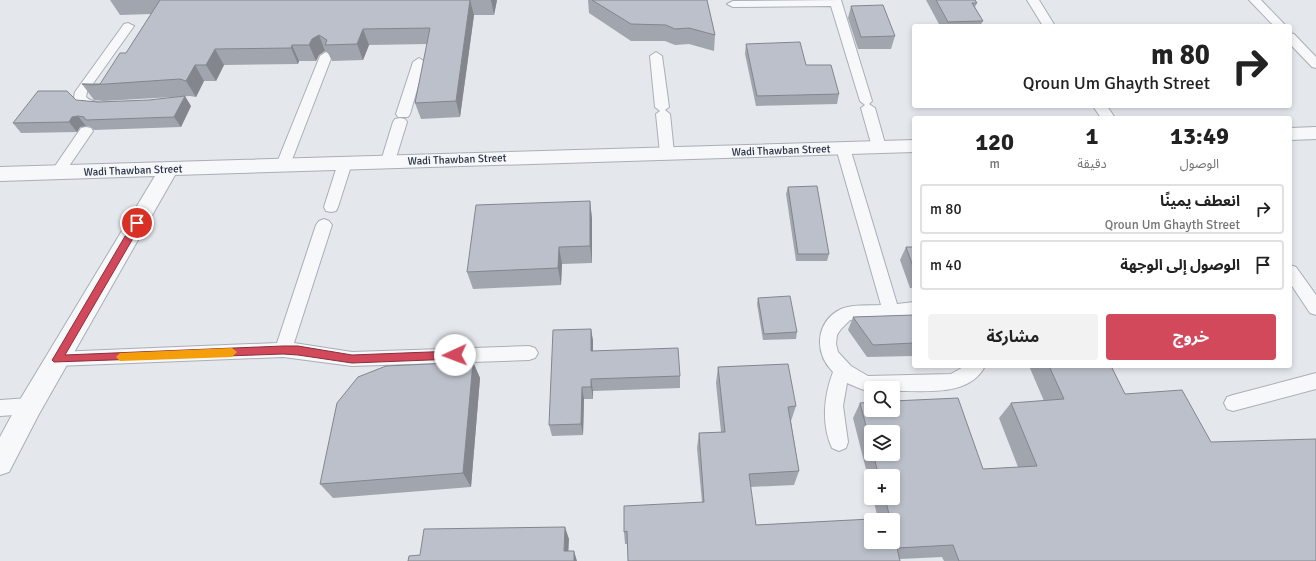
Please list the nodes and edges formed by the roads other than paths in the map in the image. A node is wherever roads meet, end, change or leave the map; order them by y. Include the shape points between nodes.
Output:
1 (1033, 0) edge
2 (1255, 0) edge
3 (836, 1) edge
4 (733, 4) dead end
5 (1048, 24) edge
6 (1278, 24) edge
7 (128, 26) dead end
8 (1292, 39) edge
9 (326, 56) edge
10 (656, 56) dead end
11 (418, 62) dead end
12 (1316, 64) edge
13 (94, 120) edge
14 (86, 132) dead end
15 (1316, 133) edge
16 (1292, 134) edge
17 (912, 146) edge
18 (879, 147) junction
19 (843, 148) junction
20 (667, 153) junction
21 (388, 162) junction
22 (345, 163) junction
23 (282, 165) junction
24 (169, 169) junction
25 (58, 172) junction
26 (0, 174) edge
27 (331, 207) dead end
28 (324, 226) dead end
29 (1292, 274) edge
30 (1316, 308) edge
31 (912, 309) edge
32 (891, 310) junction
33 (283, 350) junction
34 (529, 353) dead end
35 (57, 360) junction
36 (974, 368) edge
37 (842, 371) junction
38 (1316, 381) edge
39 (1233, 403) dead end
40 (30, 406) junction
41 (0, 408) edge
42 (839, 442) dead end
43 (0, 463) edge

1 - 5 lane
2 - 6 lane
3 - 4 lane
3 - 18 lane
7 - 13 lane via 81,92 80,98 84,103 91,106 107,106
8 - 12 lane
9 - 23 lane
10 - 20 lane
11 - 21 lane
14 - 25 lane
15 - 16 street
17 - 18 street, Wadi Thawban Street
18 - 19 street, Wadi Thawban Street
19 - 20 street, Wadi Thawban Street
19 - 32 lane
20 - 21 street, Wadi Thawban Street
21 - 22 street, Wadi Thawban Street
22 - 23 street, Wadi Thawban Street
22 - 27 lane
23 - 24 street, Wadi Thawban Street
24 - 25 street, Wadi Thawban Street
24 - 35 street
25 - 26 street, Wadi Thawban Street
28 - 33 lane
29 - 30 lane
31 - 32 lane
32 - 37 lane via 851,313 836,320 827,339 828,350
33 - 34 lane via 352,359
33 - 35 lane
35 - 40 street
36 - 37 lane via 970,374 956,381 889,384 867,384 853,379
37 - 42 lane via 834,397
38 - 39 lane
40 - 41 lane
40 - 43 street

